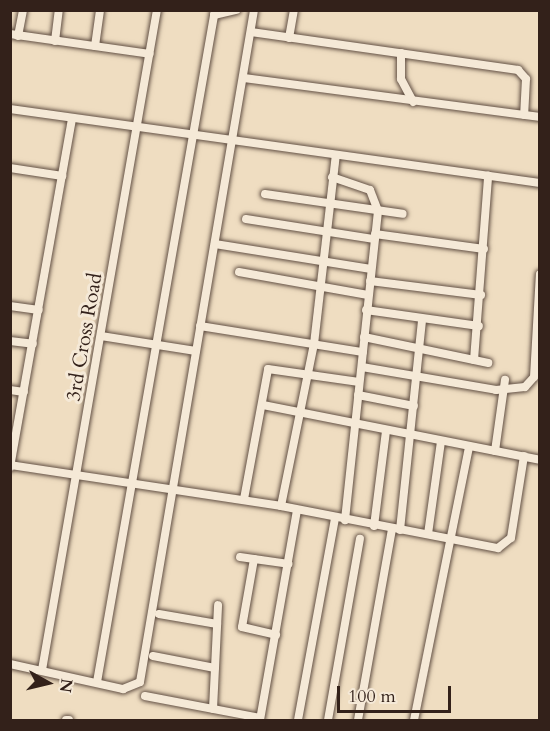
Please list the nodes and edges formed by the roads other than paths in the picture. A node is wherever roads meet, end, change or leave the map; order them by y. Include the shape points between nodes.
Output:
1 (22, 10) edge
2 (59, 10) edge
3 (100, 10) edge
4 (157, 10) edge
5 (236, 10) edge
6 (255, 10) edge
7 (294, 10) edge
8 (214, 13) edge
9 (251, 32) junction
10 (14, 35) edge
11 (290, 38) junction
12 (54, 41) junction
13 (95, 46) junction
14 (401, 53) junction
15 (150, 54) junction
16 (244, 78) junction
17 (413, 102) junction
18 (10, 109) edge
19 (524, 115) junction
20 (540, 117) edge
21 (72, 118) junction
22 (137, 126) junction
23 (193, 135) junction
24 (233, 140) junction
25 (336, 154) junction
26 (10, 168) edge
27 (62, 176) junction
28 (488, 176) junction
29 (332, 177) junction
30 (540, 183) edge
31 (265, 194) dead end
32 (327, 203) junction
33 (378, 210) junction
34 (403, 214) dead end
35 (246, 219) dead end
36 (324, 232) junction
37 (374, 237) junction
38 (215, 244) junction
39 (484, 249) junction
40 (322, 259) junction
41 (371, 269) junction
42 (239, 272) dead end
43 (540, 274) edge
44 (370, 280) junction
45 (319, 286) junction
46 (368, 295) junction
47 (481, 295) junction
48 (539, 298) edge
49 (10, 306) edge
50 (39, 310) junction
51 (366, 310) junction
52 (422, 319) junction
53 (200, 326) junction
54 (479, 326) junction
55 (101, 336) junction
56 (364, 337) junction
57 (10, 341) edge
58 (33, 344) junction
59 (314, 344) junction
60 (156, 345) junction
61 (420, 349) junction
62 (196, 351) junction
63 (363, 352) junction
64 (474, 360) junction
65 (488, 363) dead end
66 (362, 367) junction
67 (309, 373) junction
68 (417, 376) junction
69 (505, 380) dead end
70 (359, 382) junction
71 (10, 390) edge
72 (504, 390) junction
73 (24, 392) junction
74 (358, 395) junction
75 (263, 405) junction
76 (414, 406) junction
77 (299, 412) junction
78 (356, 425) junction
79 (386, 431) junction
80 (412, 436) junction
81 (441, 442) junction
82 (469, 448) junction
83 (495, 451) junction
84 (524, 456) junction
85 (540, 460) edge
86 (11, 466) edge
87 (76, 476) junction
88 (132, 484) junction
89 (171, 490) junction
90 (244, 500) junction
91 (281, 506) junction
92 (297, 510) junction
93 (334, 518) junction
94 (345, 520) junction
95 (374, 526) junction
96 (396, 530) junction
97 (428, 534) junction
98 (360, 539) dead end
99 (452, 539) junction
100 (240, 557) dead end
101 (254, 559) junction
102 (289, 564) junction
103 (218, 604) dead end
104 (159, 614) dead end
105 (217, 624) junction
106 (276, 635) junction
107 (153, 656) dead end
108 (10, 664) edge
109 (215, 668) junction
110 (42, 670) junction
111 (98, 682) junction
112 (145, 696) dead end
113 (213, 709) junction
114 (260, 719) edge
115 (298, 720) edge
116 (328, 720) edge
117 (358, 720) edge
118 (414, 720) edge

1 - 10 street
2 - 12 street
3 - 13 street
4 - 15 street, 3rd Cross Road
5 - 8 street
6 - 9 street
7 - 11 street
8 - 23 street
9 - 11 street
9 - 16 street
10 - 12 street
11 - 14 street
12 - 13 street
13 - 15 street
14 - 17 street via 401,79
14 - 19 street via 518,70 526,79
15 - 22 street, 3rd Cross Road
16 - 17 street
16 - 24 street
17 - 19 street
18 - 21 street
19 - 20 street
21 - 22 street
21 - 27 street
22 - 23 street
22 - 55 street, 3rd Cross Road
23 - 24 street
23 - 60 street
24 - 25 street
24 - 38 street
25 - 28 street
25 - 29 street
26 - 27 street
27 - 50 street
28 - 30 street
28 - 39 street
29 - 32 street
29 - 33 street via 370,190
31 - 32 street
32 - 33 street
32 - 36 street
33 - 34 street
33 - 37 street
35 - 36 street
36 - 37 street
36 - 40 street
37 - 39 street
37 - 41 street
38 - 40 street
38 - 53 street
39 - 47 street
40 - 41 street
40 - 45 street
41 - 44 street
42 - 45 street
43 - 48 street
44 - 46 street
44 - 47 street
45 - 46 street
45 - 59 street
46 - 51 street
47 - 54 street
48 - 72 street via 534,377 525,387
49 - 50 street
50 - 58 street
51 - 52 street
51 - 56 street
52 - 54 street
52 - 61 street
53 - 59 street
53 - 62 street
54 - 64 street
55 - 60 street
55 - 87 street, 3rd Cross Road
56 - 61 street
56 - 63 street
57 - 58 street
58 - 73 street
59 - 63 street
59 - 67 street
60 - 62 street
60 - 88 street
61 - 64 street
61 - 68 street
62 - 89 street
63 - 66 street
64 - 65 street
66 - 68 street
66 - 70 street
67 - 70 street
67 - 75 street via 270,368
67 - 77 street
68 - 72 street
68 - 76 street
69 - 72 street
70 - 74 street
71 - 73 street
72 - 83 street
73 - 86 street
74 - 76 street
74 - 78 street
75 - 77 street
75 - 90 street
76 - 80 street
77 - 78 street
77 - 91 street
78 - 79 street
78 - 94 street
79 - 80 street
79 - 95 street
80 - 81 street
80 - 96 street
81 - 82 street
81 - 97 street
82 - 83 street
82 - 99 street
83 - 84 street
84 - 85 street
84 - 99 street via 508,543 492,548
86 - 87 street
87 - 88 street
87 - 110 street, 3rd Cross Road
88 - 89 street
88 - 111 street
89 - 90 street
89 - 111 street via 140,682 129,689
90 - 91 street
91 - 92 street
92 - 93 street
92 - 102 street
93 - 94 street
93 - 115 street
94 - 95 street
95 - 96 street
96 - 97 street
96 - 117 street
97 - 99 street
98 - 116 street
99 - 118 street
100 - 101 street
101 - 102 street
101 - 106 street via 243,627
102 - 106 street
103 - 105 street
104 - 105 street
105 - 109 street
106 - 114 street
107 - 109 street
108 - 110 street
109 - 113 street
110 - 111 street
112 - 113 street
113 - 114 street

